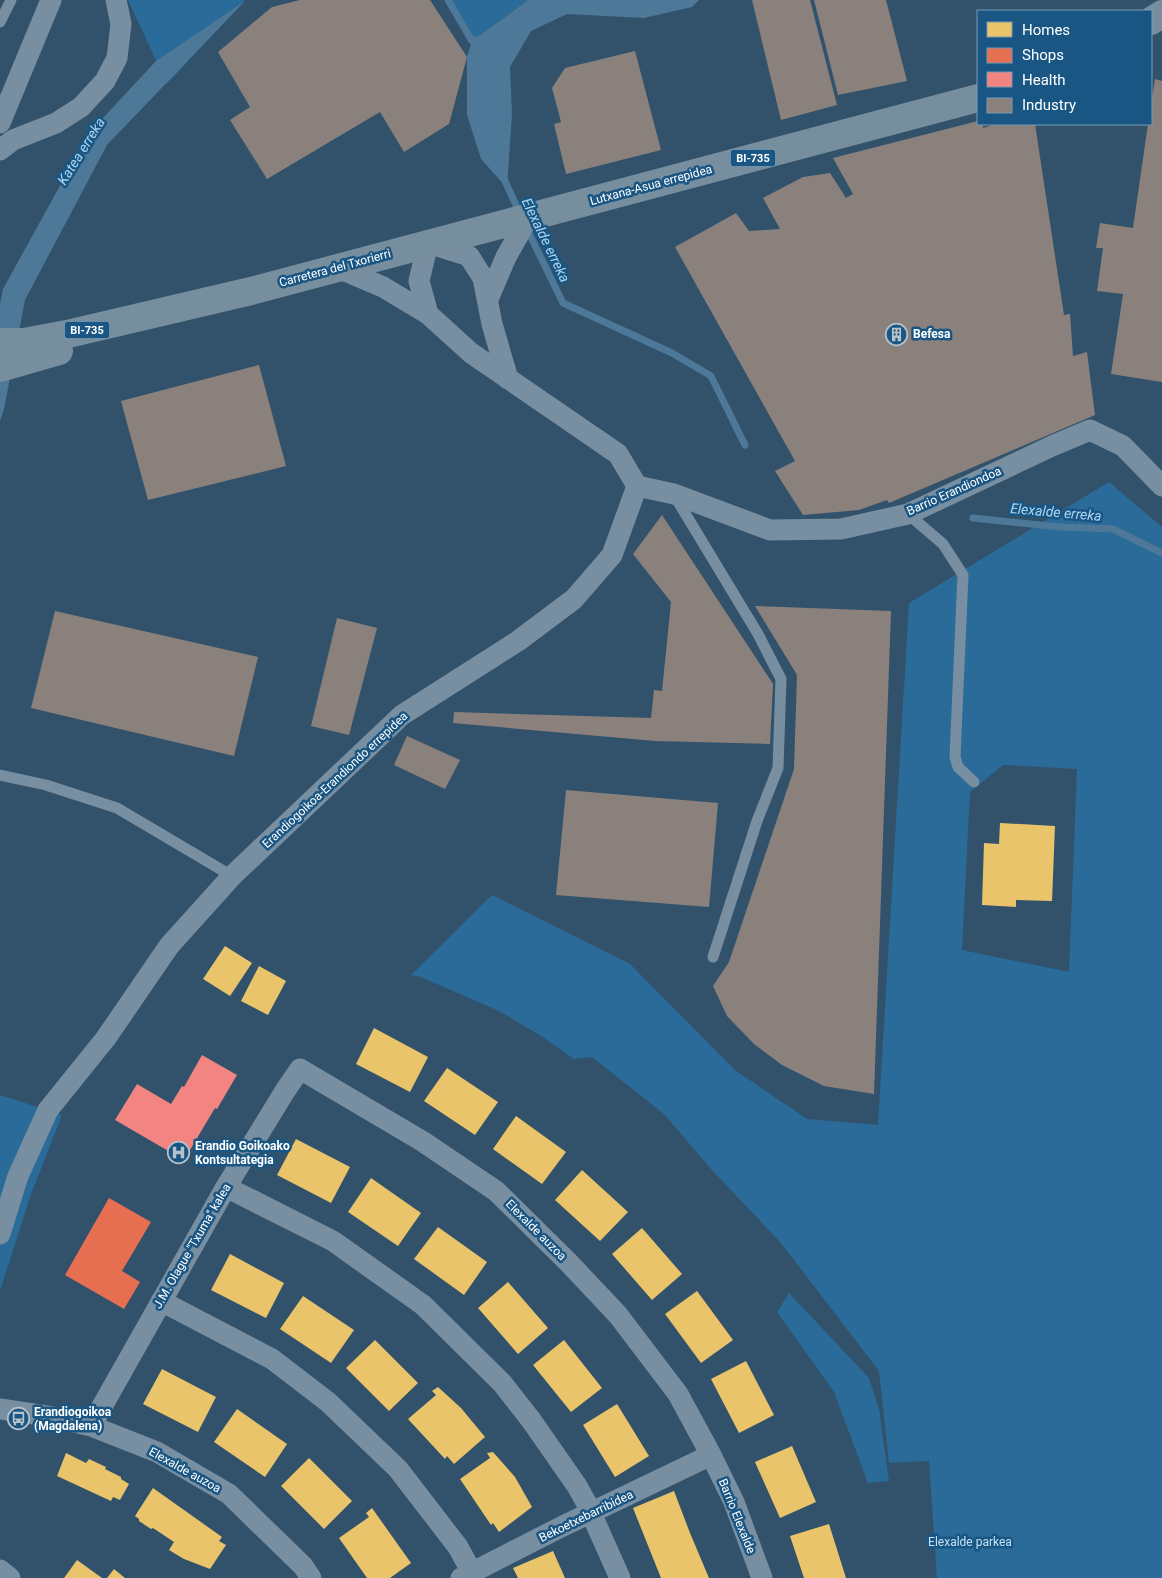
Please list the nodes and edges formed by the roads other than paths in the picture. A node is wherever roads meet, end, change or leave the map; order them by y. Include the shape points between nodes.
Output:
1 (11, 0) edge
2 (51, 0) edge
3 (116, 0) edge
4 (0, 22) edge
5 (977, 98) edge
6 (0, 123) edge
7 (0, 150) edge
8 (528, 218) junction
9 (428, 243) junction
10 (336, 268) junction
11 (488, 299) junction
12 (428, 314) junction
13 (142, 317) junction
14 (0, 342) edge
15 (0, 368) edge
16 (508, 379) junction
17 (637, 486) junction
18 (1162, 486) edge
19 (674, 494) junction
20 (908, 514) junction
21 (0, 775) edge
22 (974, 782) dead end
23 (232, 876) junction
24 (713, 957) dead end
25 (300, 1070) joint
26 (226, 1186) junction
27 (0, 1234) edge
28 (161, 1301) junction
29 (0, 1408) edge
30 (90, 1426) junction
31 (711, 1455) junction
32 (591, 1514) junction
33 (0, 1570) edge
34 (469, 1576) edge
35 (10, 1578) edge
36 (311, 1578) edge
37 (620, 1578) edge
38 (762, 1578) edge

1 - 4 lane
2 - 6 street
3 - 7 street via 121,24 117,58 105,81 81,107 56,123 13,140
5 - 8 main road, Lutxana-Asua errepidea / BI-735
8 - 9 main road, Carretera del Txorierri / BI-735
8 - 11 street
9 - 10 main road, Carretera del Txorierri / BI-735
9 - 11 street via 469,256 483,278
9 - 12 street via 419,281
10 - 12 street via 383,287
10 - 13 main road, Carretera del Txorierri / BI-735
11 - 16 street
12 - 16 street via 471,353
13 - 14 main road, Carretera del Txorierri / BI-735 via 24,342
13 - 15 main road, Carretera del Txorierri / BI-735 via 66,348
16 - 17 street via 618,454
17 - 19 street, Barrio Erandiondoa
17 - 23 street, Erandiogoikoa-Erandiondo errepidea via 612,555 574,600 518,641 402,715
18 - 20 street, Barrio Erandiondoa via 1123,446 1090,430
19 - 20 street, Barrio Erandiondoa via 770,530 841,529
19 - 24 lane via 758,634 781,679 778,768 757,821
20 - 22 lane via 943,544 962,575 955,756 958,767
21 - 23 lane via 46,785 116,808
23 - 27 street, Erandiogoikoa-Erandiondo errepidea via 169,946 106,1038 48,1110 18,1176
25 - 26 street, J.M. Olague "Txuma" kalea
25 - 31 street, Elexalde auzoa via 422,1141 496,1191 618,1315 678,1394
26 - 28 street, J.M. Olague "Txuma" kalea
26 - 32 street via 333,1242 423,1305 508,1390 577,1486
28 - 30 street, J.M. Olague "Txuma" kalea
28 - 34 street via 272,1359 328,1402 398,1469 458,1547
29 - 30 street, Elexalde auzoa
30 - 36 street, Elexalde auzoa via 157,1452 229,1494 303,1566
31 - 32 street, Bekoetxebarribidea
31 - 38 street, Barrio Elexalde via 734,1502
32 - 34 street, Bekoetxebarribidea
32 - 37 street
33 - 35 street

